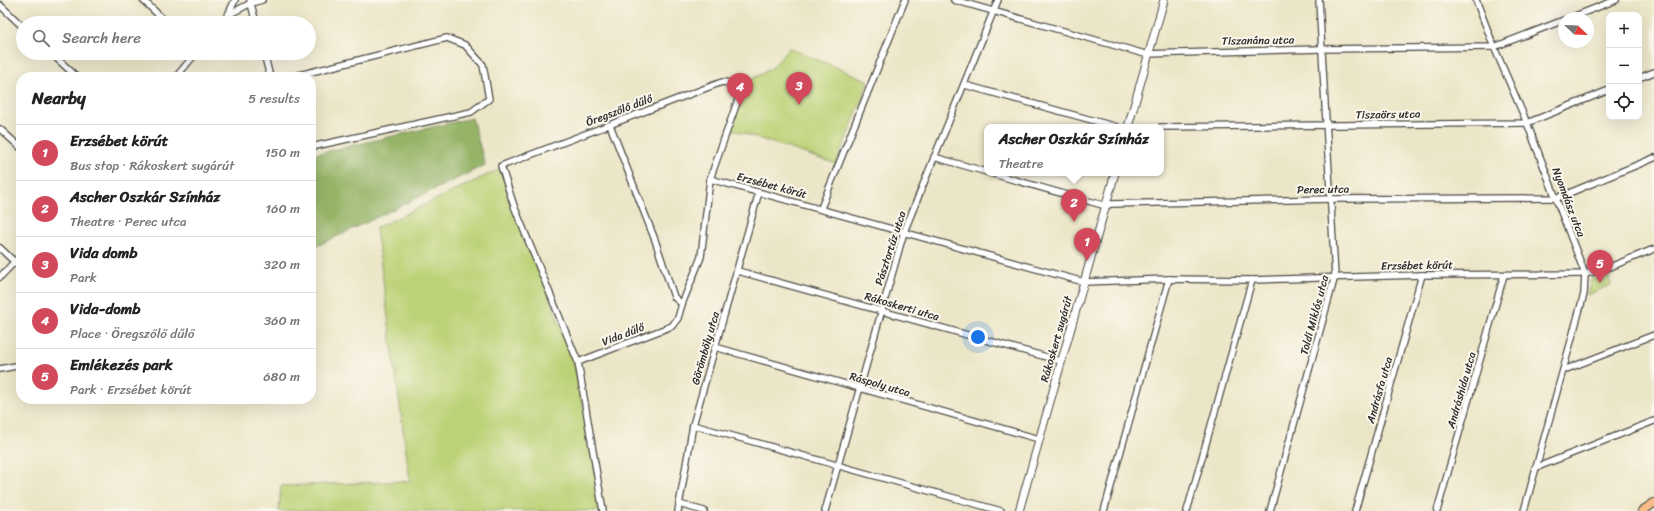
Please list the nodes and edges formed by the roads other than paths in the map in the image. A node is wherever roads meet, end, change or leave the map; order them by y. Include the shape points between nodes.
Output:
1 (143, 0) edge
2 (236, 0) edge
3 (262, 0) edge
4 (905, 0) edge
5 (954, 0) edge
6 (998, 0) edge
7 (1164, 0) edge
8 (1318, 0) edge
9 (1476, 0) edge
10 (1616, 0) edge
11 (250, 1) edge
12 (0, 5) edge
13 (993, 11) junction
14 (1585, 12) edge
15 (228, 15) joint
16 (160, 16) edge
17 (254, 16) edge
18 (16, 20) edge
19 (1558, 22) edge
20 (1494, 47) junction
21 (1321, 49) junction
22 (1148, 54) junction
23 (59, 60) edge
24 (190, 60) edge
25 (266, 60) edge
26 (72, 72) edge
27 (180, 72) edge
28 (269, 72) edge
29 (311, 72) edge
30 (1654, 72) edge
31 (1642, 77) edge
32 (965, 85) junction
33 (1606, 91) edge
34 (740, 94) joint
35 (1527, 123) junction
36 (1106, 124) edge
37 (1129, 124) edge
38 (610, 125) junction
39 (1327, 125) junction
40 (1164, 127) edge
41 (0, 129) edge
42 (16, 143) edge
43 (316, 145) edge
44 (934, 157) junction
45 (1654, 158) edge
46 (984, 171) edge
47 (1001, 176) edge
48 (1114, 176) edge
49 (710, 179) junction
50 (759, 192) junction
51 (1557, 198) junction
52 (1331, 199) junction
53 (1106, 206) junction
54 (821, 208) junction
55 (904, 232) junction
56 (0, 248) edge
57 (1654, 249) edge
58 (15, 262) joint
59 (738, 271) junction
60 (1585, 274) junction
61 (1422, 275) junction
62 (1504, 275) junction
63 (1335, 276) junction
64 (0, 277) edge
65 (1169, 279) junction
66 (1252, 280) junction
67 (1084, 282) junction
68 (682, 304) junction
69 (881, 311) junction
70 (1654, 335) edge
71 (715, 347) junction
72 (1061, 361) junction
73 (578, 362) junction
74 (16, 366) edge
75 (0, 370) edge
76 (1564, 370) junction
77 (860, 388) junction
78 (1654, 421) edge
79 (694, 425) junction
80 (1039, 439) junction
81 (838, 465) junction
82 (1535, 468) junction
83 (1654, 503) edge
84 (679, 504) junction
85 (603, 511) edge
86 (678, 511) edge
87 (704, 511) edge
88 (825, 511) edge
89 (1001, 511) edge
90 (1019, 511) edge
91 (1104, 511) edge
92 (1187, 511) edge
93 (1270, 511) edge
94 (1355, 511) edge
95 (1437, 511) edge
96 (1524, 511) edge
97 (1642, 511) edge

1 - 16 street
2 - 15 street
3 - 11 street
4 - 54 street
5 - 13 street, Tiszanána utca
6 - 13 street, Pásztortűz utca
7 - 22 street
8 - 21 street, Toldi Miklós utca
9 - 20 street, Nyomdász utca
10 - 14 street
11 - 15 street
11 - 17 street
12 - 18 street
13 - 22 street, Tiszanána utca
13 - 32 street, Pásztortűz utca
19 - 20 street, Tiszanána utca
20 - 21 street, Tiszanána utca
20 - 35 street, Nyomdász utca
21 - 22 street, Tiszanána utca
21 - 39 street, Toldi Miklós utca
22 - 37 street
23 - 26 street
24 - 27 street
25 - 28 street
29 - 43 street via 447,38 465,45 483,65 489,99 471,112
30 - 31 street
32 - 36 street
32 - 44 street, Pásztortűz utca
33 - 35 street, Tiszaörs utca
34 - 38 street, Öregszőlő dűlő via 734,85 722,82
34 - 49 street, Vida dűlő
35 - 39 street, Tiszaörs utca
35 - 51 street, Nyomdász utca
38 - 68 street via 674,296
38 - 73 street, Öregszőlő dűlő via 502,166 514,206
39 - 40 street, Tiszaörs utca
39 - 52 street, Toldi Miklós utca
41 - 42 street
44 - 46 street
44 - 55 street, Pásztortűz utca
45 - 51 street, Perec utca
47 - 53 street, Perec utca
48 - 53 street, Rákoskert sugárút
49 - 50 street, Erzsébet körút
49 - 68 street, Vida dűlő via 701,257
50 - 54 street, Erzsébet körút
50 - 59 street, Görömböly utca
51 - 52 street, Perec utca
51 - 60 street, Nyomdász utca
52 - 53 street, Perec utca
52 - 63 street, Toldi Miklós utca
53 - 67 street, Rákoskert sugárút
54 - 55 street, Erzsébet körút
55 - 67 street, Erzsébet körút
55 - 69 street, Pásztortűz utca
56 - 58 street
57 - 60 street, Erzsébet körút
58 - 64 street
59 - 69 street, Rákoskerti utca
59 - 71 street, Görömböly utca
60 - 62 street, Erzsébet körút
60 - 76 street, Nyomdász utca via 1584,294
61 - 62 street, Erzsébet körút
61 - 63 street, Erzsébet körút
61 - 94 street, Andrásfa utca
62 - 95 street, Andráshida utca
63 - 66 street, Erzsébet körút
63 - 93 street, Toldi Miklós utca
65 - 66 street, Erzsébet körút
65 - 67 street, Erzsébet körút
65 - 91 street
66 - 92 street
67 - 72 street, Rákoskert sugárút
68 - 73 street, Vida dűlő via 678,318 672,326
69 - 72 street, Rákoskerti utca
69 - 77 street, Pásztortűz utca
70 - 76 street
71 - 77 street, Ráspoly utca
71 - 79 street, Görömböly utca
72 - 80 street, Rákoskert sugárút
73 - 85 street
74 - 75 street
76 - 82 street, Nyomdász utca
77 - 80 street, Ráspoly utca
77 - 81 street, Pásztortűz utca
78 - 82 street
79 - 81 street
79 - 84 street, Görömböly utca
80 - 90 street, Rákoskert sugárút
81 - 88 street, Pásztortűz utca
81 - 89 street
82 - 96 street, Nyomdász utca
83 - 97 main road
84 - 86 street, Görömböly utca
84 - 87 street

